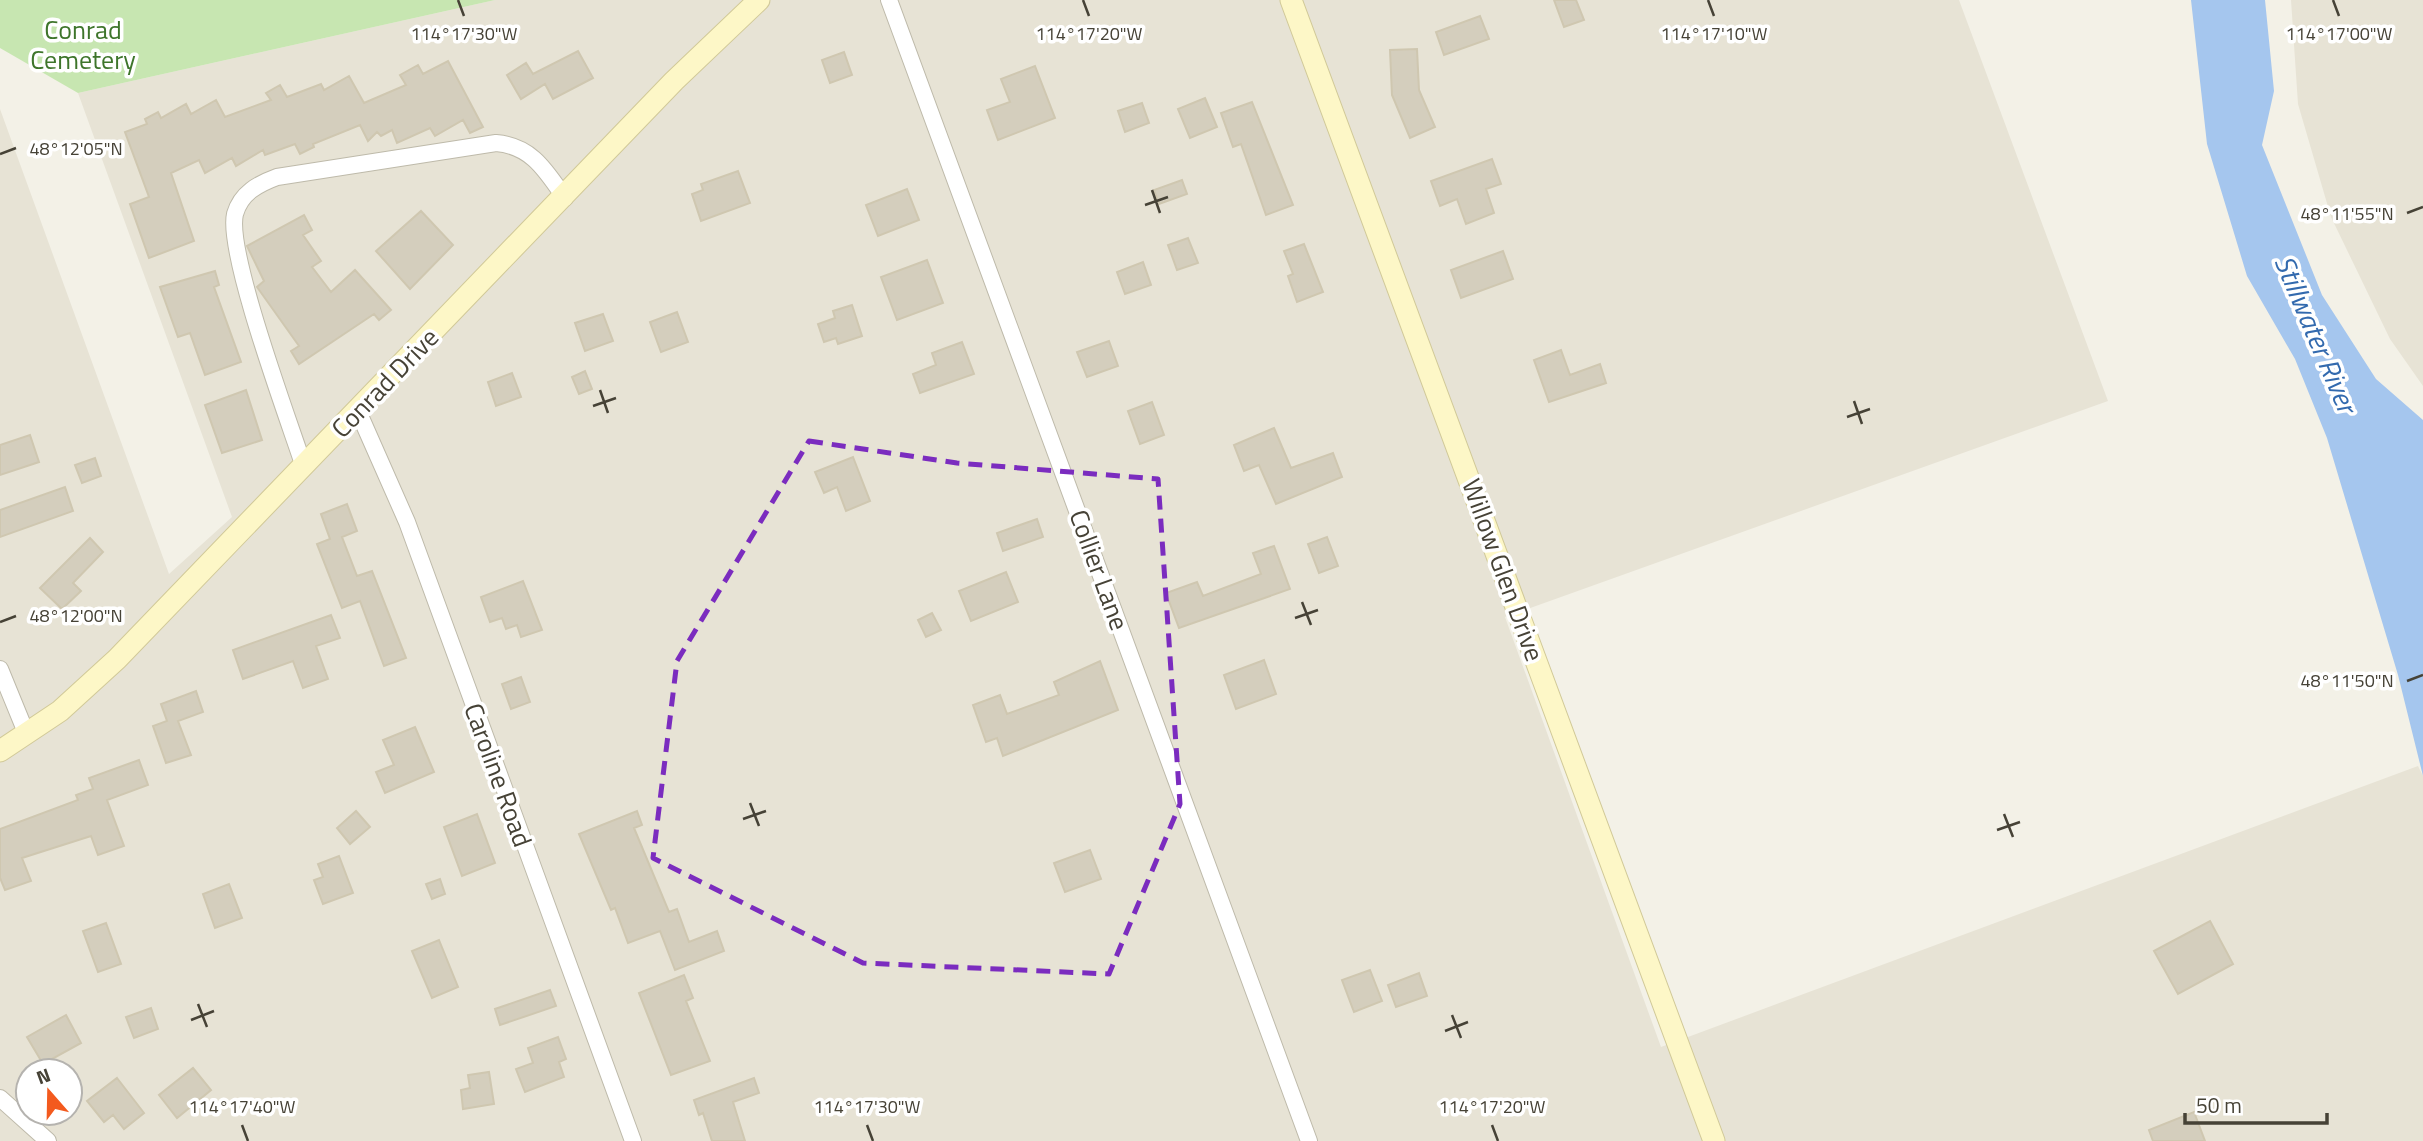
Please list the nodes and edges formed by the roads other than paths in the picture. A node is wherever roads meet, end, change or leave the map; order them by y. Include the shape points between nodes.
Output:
1 (759, 0) edge
2 (889, 0) edge
3 (1291, 0) edge
4 (565, 198) junction
5 (358, 411) junction
6 (304, 467) junction
7 (0, 669) edge
8 (27, 735) junction
9 (0, 751) edge
10 (0, 1098) edge
11 (48, 1141) edge
12 (633, 1141) edge
13 (1309, 1141) edge
14 (1714, 1141) edge

1 - 4 main road, Conrad Drive via 674,81
2 - 13 street, Collier Lane
3 - 14 main road, Willow Glen Drive
4 - 5 main road, Conrad Drive
4 - 6 street via 528,152 496,143 277,177 251,189 238,206 234,237
5 - 6 main road, Conrad Drive
5 - 12 street, Caroline Road via 407,522
6 - 8 main road, Conrad Drive via 117,659 72,702
7 - 8 street
8 - 9 main road, Conrad Drive
10 - 11 street

